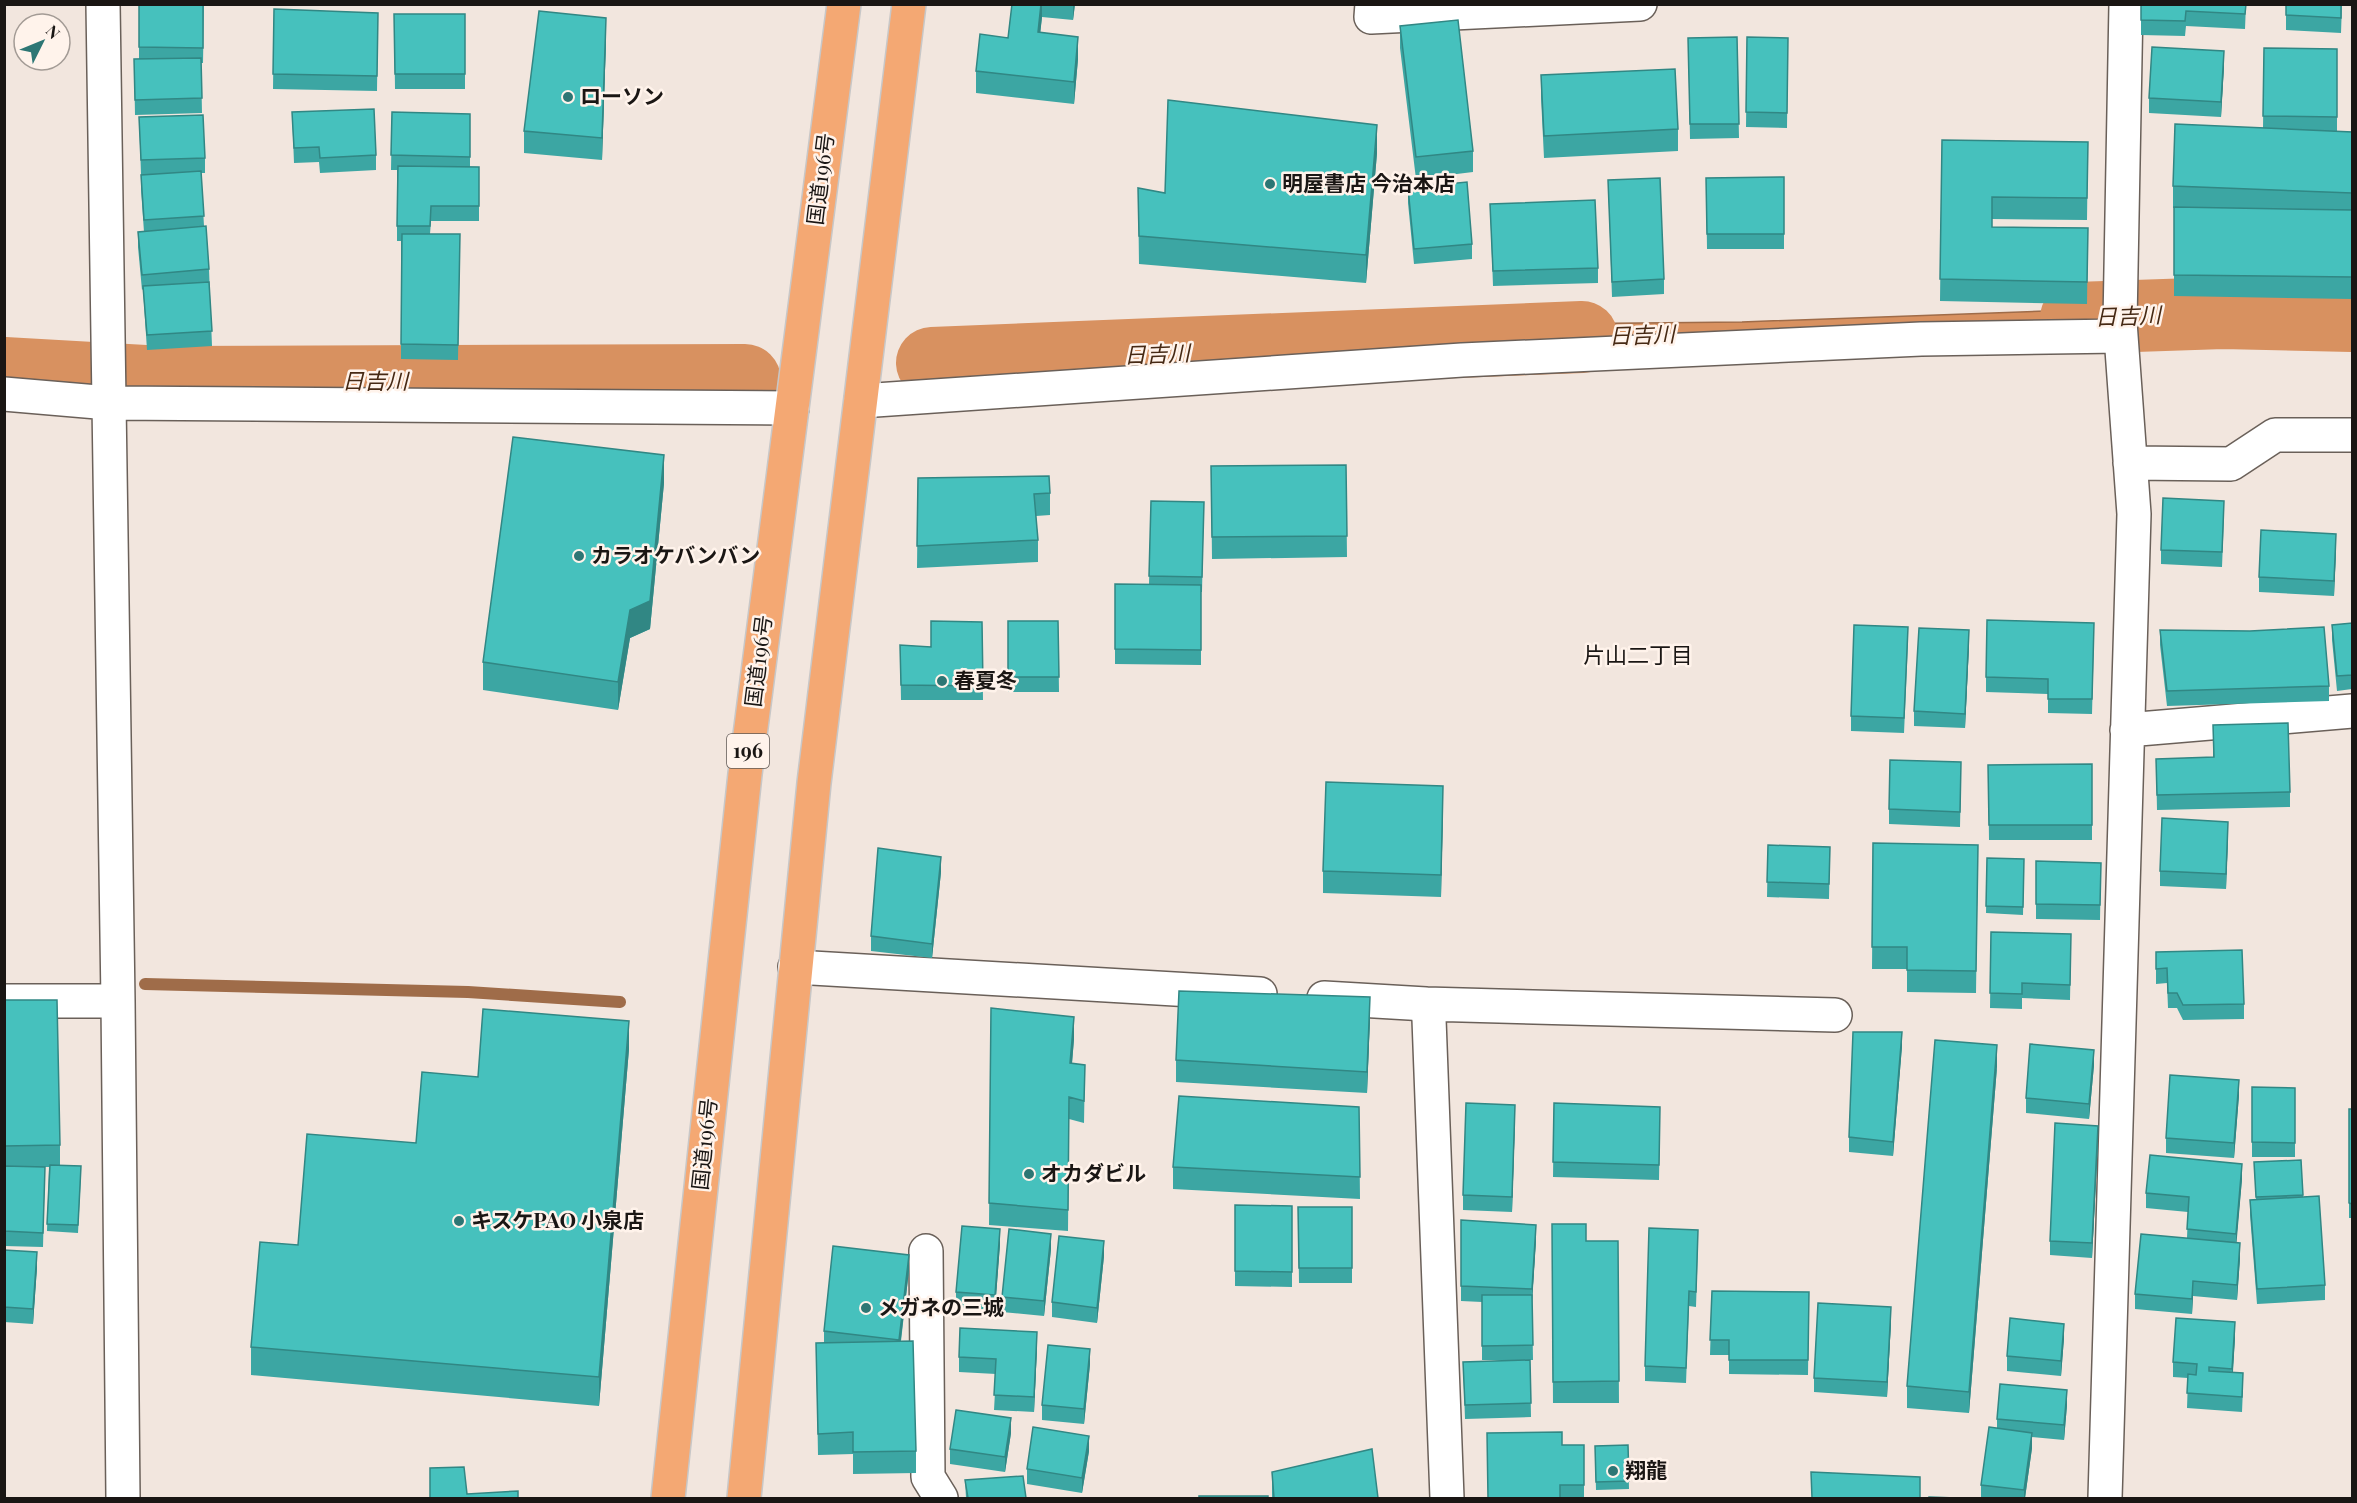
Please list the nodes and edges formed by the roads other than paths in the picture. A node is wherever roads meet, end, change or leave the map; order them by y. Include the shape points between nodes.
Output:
1 (103, 4) edge
2 (844, 4) edge
3 (909, 4) edge
4 (1372, 4) edge
5 (1640, 4) edge
6 (2126, 4) edge
7 (1550, 7) edge
8 (2121, 318) junction
9 (4, 394) edge
10 (861, 401) junction
11 (109, 403) junction
12 (792, 408) junction
13 (2352, 435) edge
14 (2130, 463) junction
15 (2352, 711) edge
16 (2127, 730) junction
17 (795, 967) junction
18 (118, 1000) junction
19 (4, 1001) edge
20 (1426, 1004) junction
21 (1835, 1015) dead end
22 (926, 1251) dead end
23 (123, 1498) edge
24 (668, 1498) edge
25 (744, 1498) edge
26 (941, 1498) edge
27 (1447, 1498) edge
28 (2105, 1498) edge

1 - 11 street
2 - 12 highway, 国道196号 / 196
3 - 10 highway
4 - 7 street via 1371,17
5 - 7 street
6 - 8 street
8 - 10 street via 1921,339 1462,360
8 - 14 street
9 - 11 street
10 - 17 highway
11 - 12 street
11 - 18 street
12 - 24 highway, 国道196号 / 196 via 745,774
13 - 14 street via 2275,435 2231,464
14 - 16 street via 2133,514
15 - 16 street
16 - 28 street
17 - 20 street
17 - 25 highway
18 - 19 street
18 - 23 street
20 - 21 street
20 - 27 street
22 - 26 street via 927,1477

